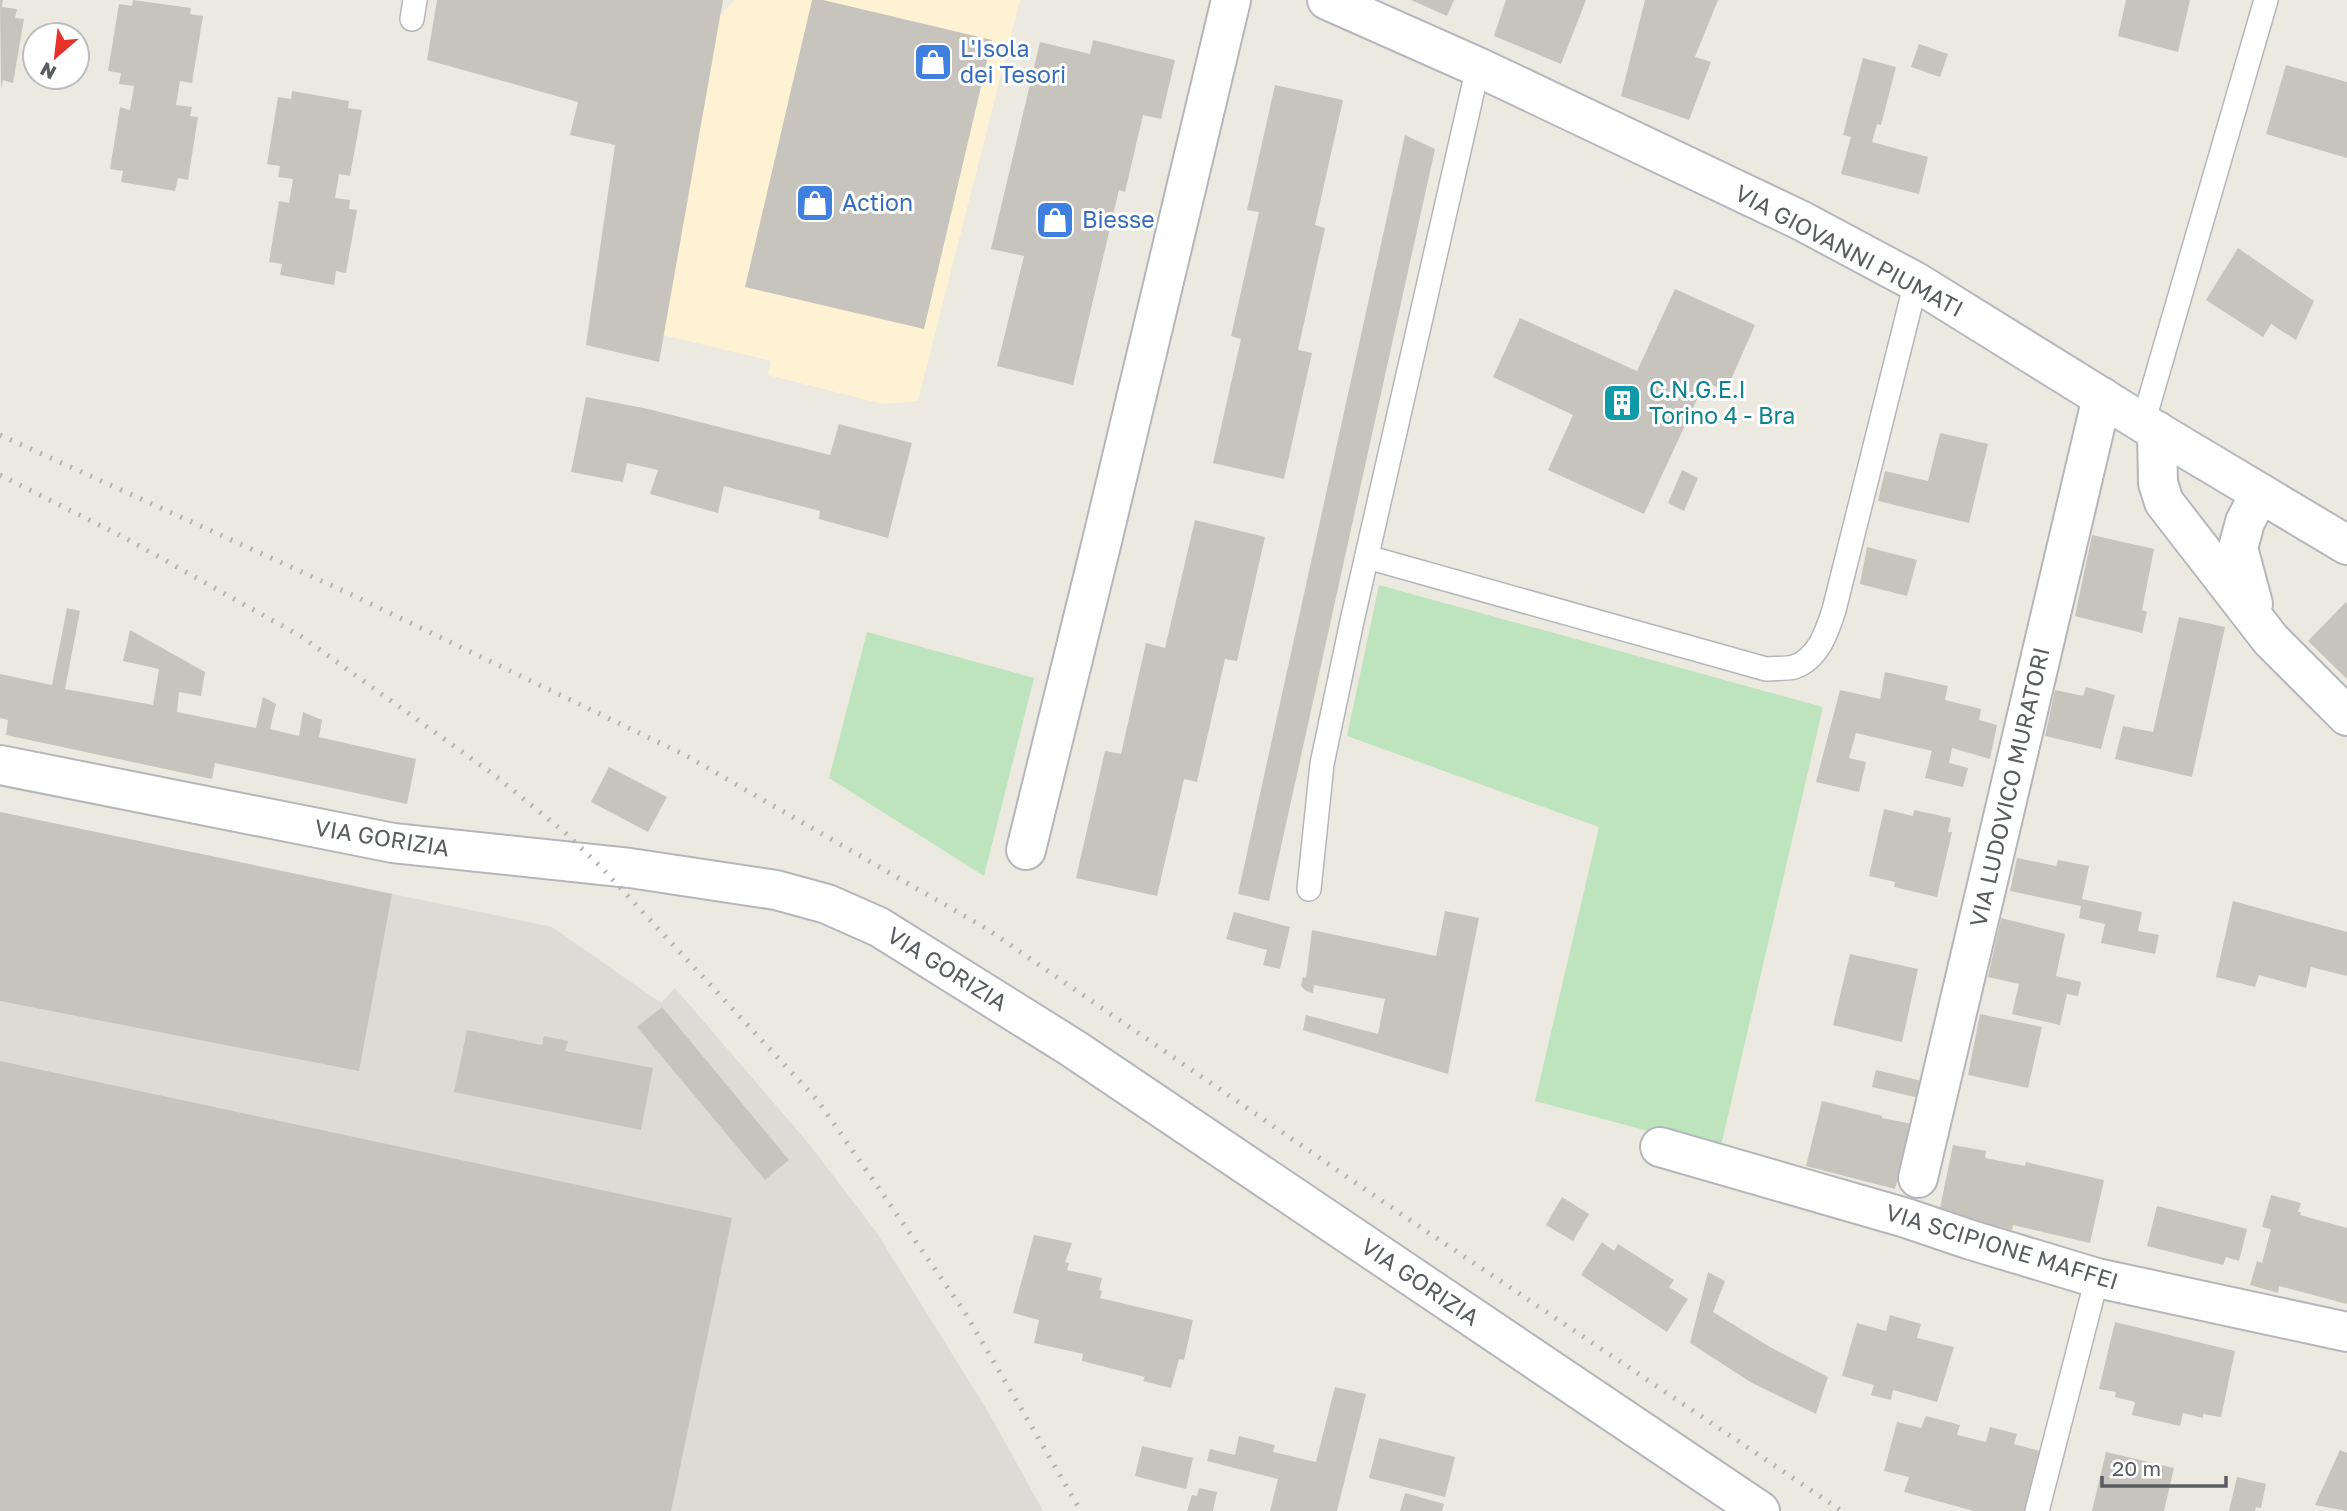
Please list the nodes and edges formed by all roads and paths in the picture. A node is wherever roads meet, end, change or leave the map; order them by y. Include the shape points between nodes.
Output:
1 (1231, 0) edge
2 (1327, 0) edge
3 (2266, 0) edge
4 (1478, 67) junction
5 (1916, 282) junction
6 (2102, 397) junction
7 (2150, 427) junction
8 (2260, 493) junction
9 (2347, 545) edge
10 (1367, 557) junction
11 (2257, 620) junction
12 (2347, 716) edge
13 (0, 765) edge
14 (1026, 849) dead end
15 (1310, 889) dead end
16 (1660, 1146) dead end
17 (1918, 1178) dead end
18 (2097, 1278) junction
19 (2347, 1332) edge
20 (1760, 1511) edge
21 (2037, 1511) edge

1 - 14 street
2 - 4 street, VIA GIOVANNI PIUMATI
3 - 7 lane
4 - 5 street, VIA GIOVANNI PIUMATI via 1802,221
4 - 10 lane
5 - 6 street, VIA GIOVANNI PIUMATI
5 - 10 lane via 1834,610 1813,654 1795,667 1766,669
6 - 7 street, VIA GIOVANNI PIUMATI
6 - 17 street, VIA LUDOVICO MURATORI
7 - 8 street, VIA GIOVANNI PIUMATI
7 - 11 street via 2164,502
8 - 9 street, VIA GIOVANNI PIUMATI
8 - 11 street via 2238,548
10 - 15 lane via 1322,764
11 - 12 street
13 - 20 street, VIA GORIZIA via 393,843 630,868 776,890 827,904 879,927 1074,1048
16 - 18 street, VIA SCIPIONE MAFFEI
18 - 19 street, VIA SCIPIONE MAFFEI
18 - 21 lane

